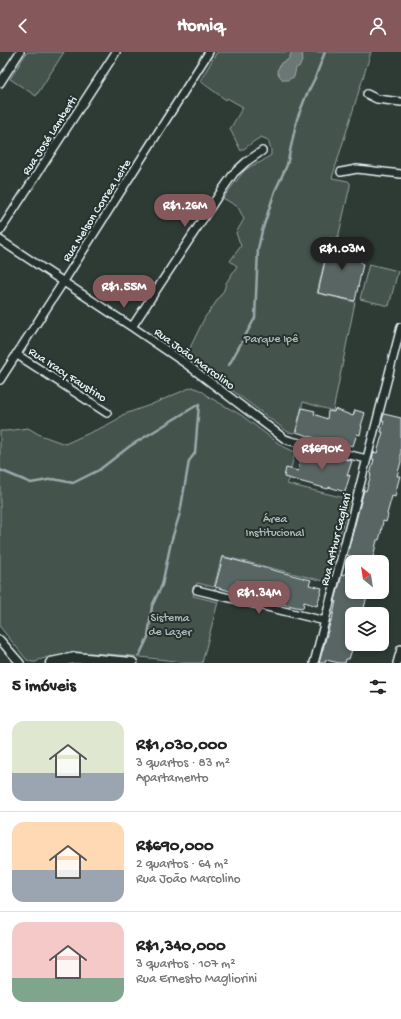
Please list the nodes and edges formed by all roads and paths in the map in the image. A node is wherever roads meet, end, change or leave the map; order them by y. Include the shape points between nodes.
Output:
1 (20, 52) edge
2 (116, 52) edge
3 (209, 52) edge
4 (0, 83) edge
5 (367, 94) dead end
6 (401, 102) edge
7 (262, 151) dead end
8 (341, 172) dead end
9 (401, 174) edge
10 (0, 231) edge
11 (0, 240) edge
12 (64, 281) junction
13 (132, 327) junction
14 (401, 327) edge
15 (16, 354) junction
16 (0, 380) edge
17 (107, 413) dead end
18 (367, 459) junction
19 (198, 590) dead end
20 (325, 621) junction
21 (0, 640) edge
22 (401, 649) edge
23 (20, 663) edge
24 (51, 663) edge
25 (132, 663) edge
26 (314, 663) edge
27 (397, 663) edge

1 - 4 street
2 - 10 street, Rua José Lamberti
3 - 12 street, Rua Nelson Correa Leite
5 - 6 street via 377,99
7 - 13 street via 234,173
8 - 9 street via 357,169
11 - 12 street, Rua João Marcolino
12 - 13 street, Rua João Marcolino
12 - 15 street, Rua Nelson Correa Leite
13 - 18 street, Rua João Marcolino via 185,363 285,439
14 - 18 street, Rua Arthur Cagliari
15 - 16 street, Rua Nelson Correa Leite
15 - 17 street, Rua Iracy Faustino
18 - 20 street, Rua Arthur Cagliari
19 - 20 street
20 - 26 street, Rua Arthur Cagliari
21 - 23 street
22 - 27 street
24 - 25 street via 75,658

